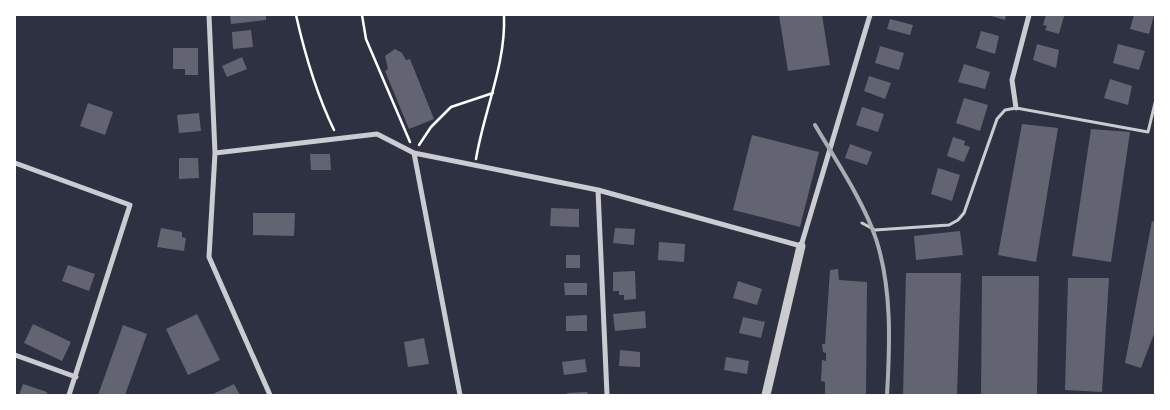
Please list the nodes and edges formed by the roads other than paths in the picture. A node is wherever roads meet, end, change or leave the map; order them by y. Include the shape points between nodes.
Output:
1 (209, 15) edge
2 (870, 15) edge
3 (1029, 15) edge
4 (1155, 103) edge
5 (1016, 108) junction
6 (215, 153) junction
7 (414, 153) junction
8 (15, 163) edge
9 (598, 190) junction
10 (862, 223) dead end
11 (801, 246) junction
12 (15, 355) edge
13 (76, 377) junction
14 (69, 395) edge
15 (270, 395) edge
16 (460, 395) edge
17 (607, 395) edge
18 (766, 395) edge

1 - 6 street
2 - 11 street
3 - 5 street via 1012,80
4 - 5 lane via 1148,132
5 - 10 lane via 1005,110 997,119 964,213 958,220 949,225 876,230
6 - 7 street via 377,134
6 - 15 street via 209,257
7 - 9 street
7 - 16 street
8 - 13 street via 130,205
9 - 11 street
9 - 17 street
11 - 18 street
12 - 13 street
13 - 14 street

